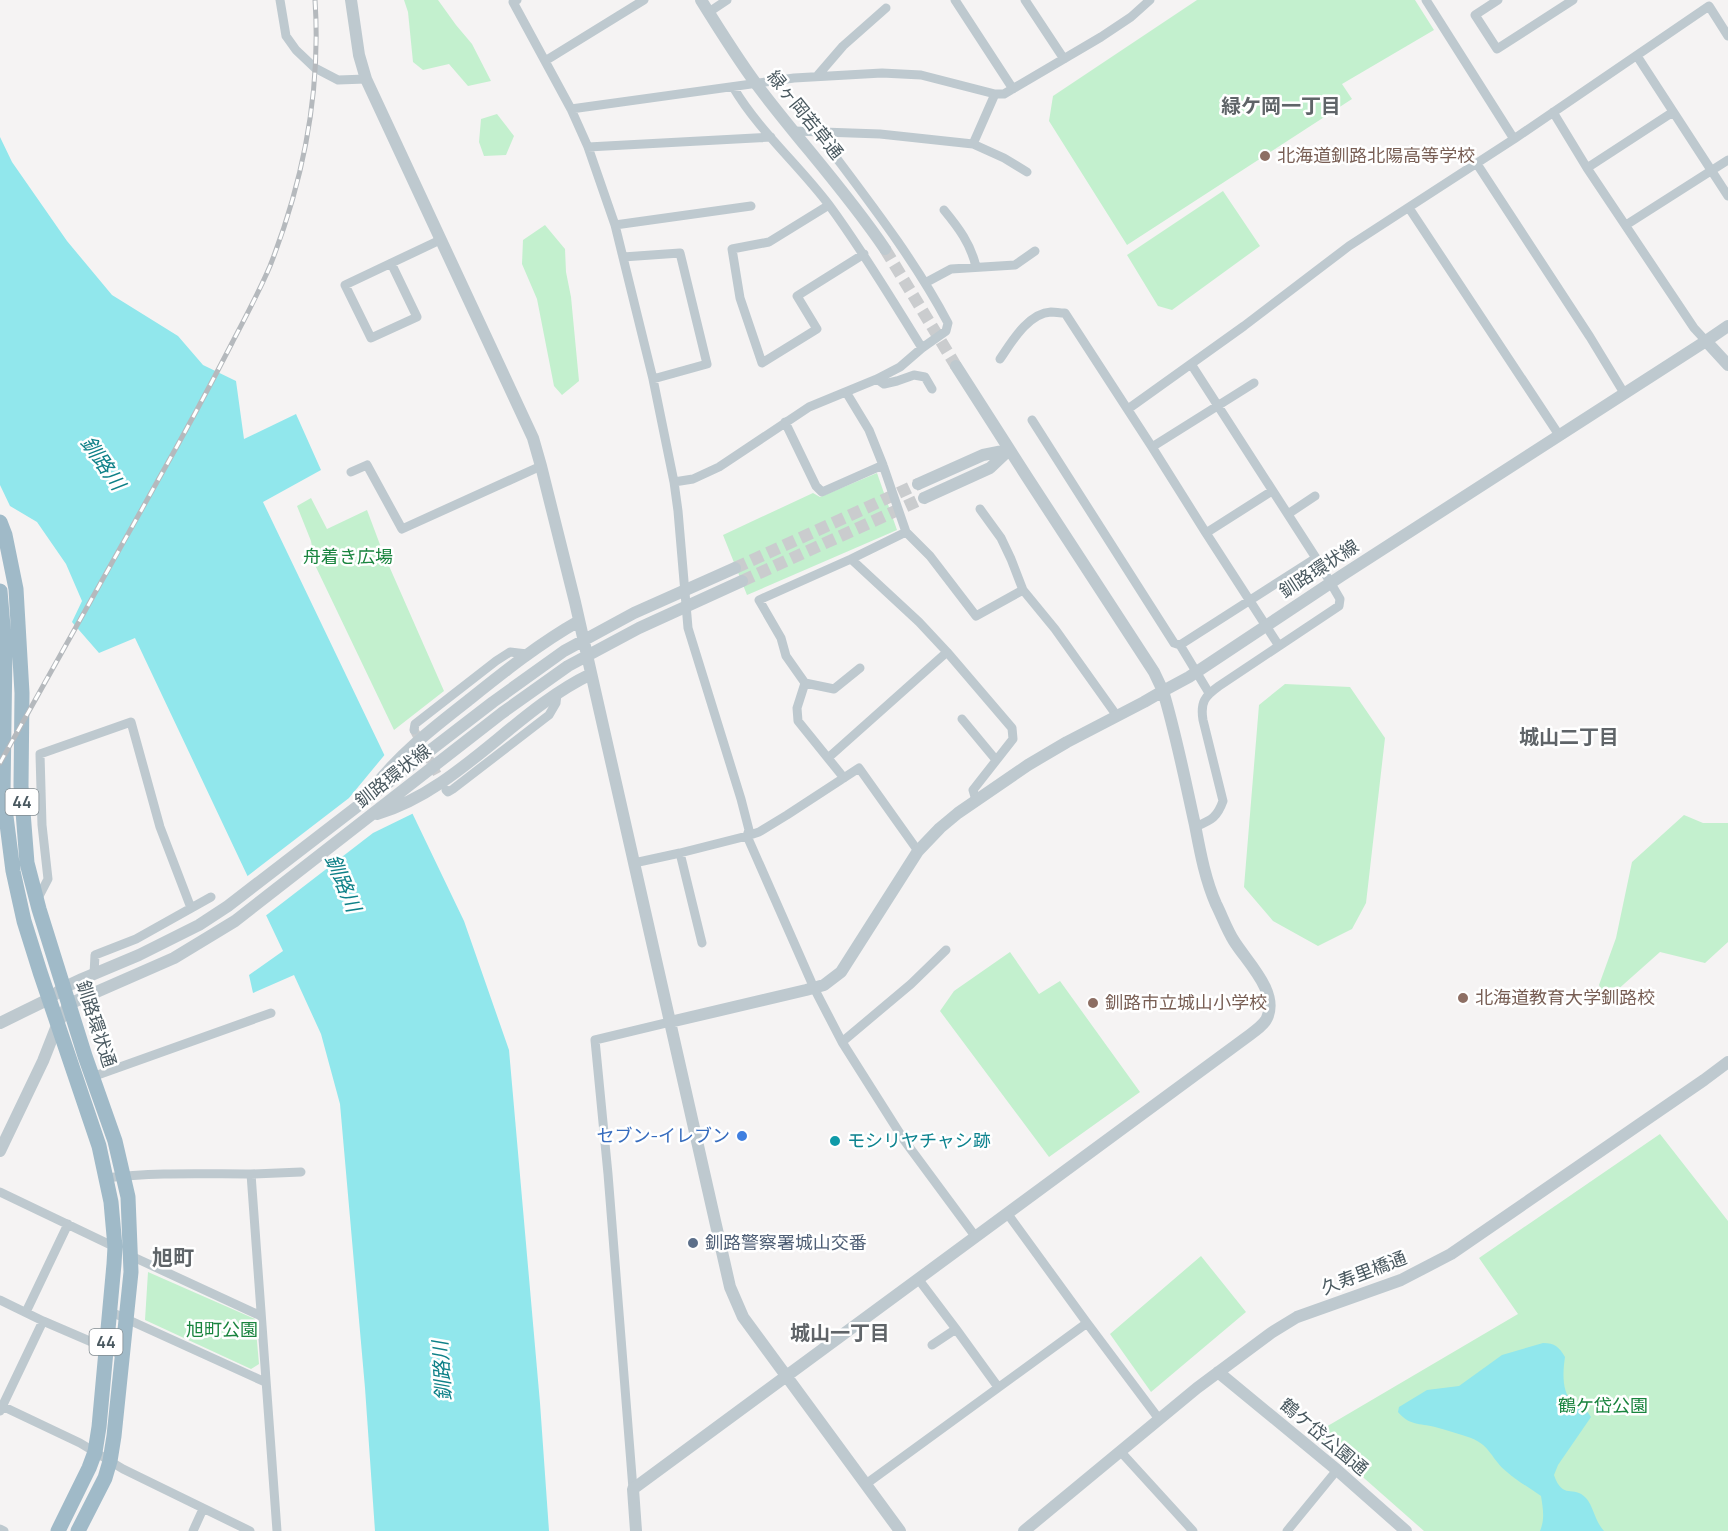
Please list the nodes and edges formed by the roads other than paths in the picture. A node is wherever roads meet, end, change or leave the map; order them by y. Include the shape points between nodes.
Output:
1 (280, 0) edge
2 (351, 0) edge
3 (517, 0) edge
4 (644, 0) edge
5 (701, 0) edge
6 (728, 0) edge
7 (955, 0) edge
8 (1025, 0) edge
9 (1150, 0) edge
10 (1426, 0) edge
11 (1498, 0) edge
12 (1573, 0) edge
13 (886, 8) dead end
14 (709, 12) junction
15 (1728, 36) edge
16 (1637, 56) junction
17 (1064, 59) junction
18 (545, 61) junction
19 (819, 75) junction
20 (366, 79) junction
21 (756, 83) junction
22 (733, 87) junction
23 (1013, 89) junction
24 (995, 94) junction
25 (571, 109) junction
26 (1553, 112) junction
27 (1673, 112) junction
28 (794, 131) junction
29 (817, 132) junction
30 (771, 137) junction
31 (1514, 139) junction
32 (973, 144) junction
33 (588, 147) junction
34 (1728, 160) edge
35 (1477, 164) junction
36 (1587, 168) junction
37 (1712, 170) junction
38 (1027, 172) dead end
39 (1728, 196) edge
40 (829, 205) junction
41 (751, 206) dead end
42 (1409, 208) junction
43 (944, 210) dead end
44 (615, 225) junction
45 (1626, 225) junction
46 (440, 240) junction
47 (885, 249) tunnel mouth
48 (1035, 252) dead end
49 (864, 254) junction
50 (623, 257) junction
51 (391, 263) junction
52 (976, 267) junction
53 (925, 283) junction
54 (1728, 326) edge
55 (1706, 341) junction
56 (922, 348) junction
57 (1000, 359) dead end
58 (1191, 364) junction
59 (1728, 365) edge
60 (957, 366) tunnel mouth
61 (653, 379) junction
62 (877, 379) junction
63 (1254, 383) dead end
64 (932, 389) dead end
65 (846, 392) junction
66 (1624, 393) junction
67 (1218, 406) junction
68 (1128, 409) junction
69 (1032, 420) dead end
70 (785, 422) junction
71 (1559, 435) junction
72 (1152, 447) junction
73 (1009, 450) junction
74 (883, 465) junction
75 (542, 466) junction
76 (351, 472) dead end
77 (674, 482) junction
78 (918, 484) tunnel mouth
79 (1272, 491) junction
80 (1315, 496) dead end
81 (924, 498) tunnel mouth
82 (980, 509) dead end
83 (1288, 514) junction
84 (0, 522) edge
85 (906, 532) junction
86 (1206, 533) junction
87 (1316, 558) junction
88 (851, 559) junction
89 (735, 568) tunnel mouth
90 (742, 581) tunnel mouth
91 (1023, 590) junction
92 (0, 591) edge
93 (1251, 601) junction
94 (579, 621) junction
95 (1180, 645) junction
96 (1280, 646) junction
97 (947, 652) junction
98 (527, 654) junction
99 (860, 668) dead end
100 (591, 675) junction
101 (805, 683) junction
102 (1163, 691) junction
103 (1209, 693) junction
104 (557, 694) junction
105 (1117, 716) junction
106 (962, 719) dead end
107 (414, 730) dead end
108 (828, 758) junction
109 (996, 760) junction
110 (844, 778) junction
111 (446, 790) dead end
112 (976, 800) junction
113 (363, 802) junction
114 (370, 816) junction
115 (1195, 827) junction
116 (747, 836) junction
117 (918, 851) junction
118 (680, 853) junction
119 (634, 863) junction
120 (212, 897) dead end
121 (37, 900) junction
122 (191, 908) junction
123 (702, 943) dead end
124 (946, 950) dead end
125 (93, 974) junction
126 (63, 988) junction
127 (814, 988) junction
128 (48, 999) junction
129 (69, 1004) junction
130 (271, 1012) dead end
131 (670, 1022) junction
132 (0, 1023) edge
133 (58, 1023) junction
134 (842, 1042) junction
135 (1728, 1062) edge
136 (92, 1077) junction
137 (0, 1151) edge
138 (301, 1173) dead end
139 (251, 1174) junction
140 (124, 1176) junction
141 (106, 1178) junction
142 (0, 1192) edge
143 (1007, 1213) junction
144 (68, 1224) junction
145 (975, 1236) junction
146 (114, 1247) junction
147 (131, 1256) junction
148 (919, 1280) junction
149 (0, 1300) edge
150 (109, 1311) junction
151 (26, 1312) junction
152 (261, 1316) junction
153 (126, 1318) junction
154 (43, 1321) junction
155 (1087, 1323) junction
156 (956, 1329) junction
157 (932, 1345) dead end
158 (106, 1349) junction
159 (122, 1355) junction
160 (1218, 1372) junction
161 (787, 1376) junction
162 (266, 1383) junction
163 (998, 1388) junction
164 (1, 1408) edge
165 (1159, 1419) junction
166 (1120, 1451) junction
167 (94, 1452) junction
168 (110, 1461) junction
169 (1337, 1470) junction
170 (866, 1484) junction
171 (633, 1489) junction
172 (203, 1509) junction
173 (0, 1529) edge
174 (4, 1531) edge
175 (58, 1531) edge
176 (78, 1531) edge
177 (192, 1531) edge
178 (250, 1531) edge
179 (277, 1531) edge
180 (636, 1531) edge
181 (900, 1531) edge
182 (1024, 1531) edge
183 (1193, 1531) edge
184 (1287, 1531) edge
185 (1406, 1531) edge

1 - 20 street via 286,36 315,68 338,80
2 - 20 street
3 - 18 street via 513,2
4 - 18 street
5 - 14 street, 緑ヶ岡若草通
6 - 14 street
7 - 23 street
8 - 17 street
9 - 17 street via 1131,17
10 - 31 street
11 - 12 street via 1475,15 1497,49
13 - 19 street via 843,45
14 - 21 street, 緑ヶ岡若草通
15 - 16 street via 1709,6
16 - 26 street
16 - 27 street
17 - 23 street
18 - 25 street
19 - 21 street
19 - 24 street via 921,75
20 - 46 street
21 - 22 street
21 - 28 street, 緑ヶ岡若草通
22 - 25 street
22 - 30 street
23 - 24 street
24 - 32 street
25 - 33 street
26 - 31 street
26 - 36 street
27 - 36 street
27 - 37 street
28 - 29 street
28 - 47 street, 緑ヶ岡若草通
29 - 32 street
29 - 53 street
30 - 33 street
30 - 40 street
31 - 35 street
32 - 38 street
33 - 44 street
34 - 37 street
35 - 42 street
35 - 66 street
36 - 45 street
37 - 39 street
37 - 45 street
40 - 49 street
40 - 49 street via 769,242 732,249 740,298 762,363 817,329 796,296
41 - 44 street
42 - 58 street via 1349,246
42 - 71 street
43 - 52 street via 973,253
44 - 50 street
45 - 55 street
46 - 51 street
46 - 75 street via 533,438
48 - 52 street via 1015,265
49 - 56 street
50 - 61 street
50 - 61 street via 680,253 707,364
51 - 51 street via 345,285 371,338 417,317
52 - 53 street via 951,269
53 - 56 street via 948,323 946,330
54 - 55 street, 釧路環状線
55 - 59 street
55 - 66 street, 釧路環状線
56 - 62 street via 900,367
57 - 68 street via 1019,330 1038,316 1065,313
58 - 67 street
58 - 68 street
60 - 73 street
61 - 77 street
62 - 64 street via 884,384 914,375 925,377
62 - 65 street
63 - 67 street
65 - 70 street
65 - 74 street via 869,430
66 - 71 street, 釧路環状線
67 - 72 street
67 - 79 street
68 - 72 street
69 - 95 street via 1174,643
70 - 74 street via 822,492
70 - 77 street via 719,467
71 - 102 street, 釧路環状線
72 - 86 street
73 - 78 street via 983,455
73 - 81 street via 990,468
73 - 102 street
74 - 85 street
75 - 76 street via 402,529 367,465
75 - 94 street
77 - 116 street via 688,628 741,799
79 - 83 street
79 - 86 street
80 - 83 street
82 - 91 street via 1001,538
83 - 87 street
84 - 121 highway, 釧路環状通 / 44 via 16,589 23,823 27,863
85 - 88 street
85 - 91 street via 930,556 976,616
86 - 93 street
87 - 93 street
87 - 96 street via 1340,599 1339,606
88 - 97 street
88 - 101 street via 759,600 781,638 786,656
89 - 113 street, 釧路環状線 via 634,613 564,651
90 - 114 street, 釧路環状線 via 568,666
91 - 105 street
92 - 128 highway, 釧路環状通 / 44 via 5,650 3,793 13,871
93 - 95 street
93 - 96 street
94 - 98 street
94 - 100 street
95 - 103 street
96 - 103 street
97 - 108 street
97 - 109 street via 1012,728 1013,739
98 - 107 street via 510,652 496,661 415,724
98 - 113 street via 405,752
99 - 101 street via 834,689
100 - 104 street
100 - 119 street
101 - 108 street via 797,708 798,721
102 - 105 street, 釧路環状線
102 - 115 street
103 - 115 street via 1201,710 1223,801 1218,813
104 - 111 street via 549,715 453,789
104 - 114 street via 425,794
105 - 112 street, 釧路環状線 via 1067,742
106 - 109 street
108 - 110 street
109 - 112 street via 973,790
110 - 116 street
110 - 117 street via 860,768
112 - 117 street, 釧路環状線
113 - 125 street, 釧路環状線 via 199,925
114 - 129 street, 釧路環状線 via 235,921 174,958
115 - 143 street via 1215,902 1269,996 1267,1019
116 - 118 street
116 - 127 street
117 - 127 street, 釧路環状線 via 841,972
118 - 119 street
118 - 123 street
119 - 131 street
120 - 122 street
121 - 122 street via 48,879 40,754 131,722 160,827
121 - 126 highway, 釧路環状通 / 44
122 - 125 street via 136,939 95,955
124 - 134 street
125 - 126 street, 釧路環状線
126 - 128 street, 釧路環状線
126 - 129 highway, 釧路環状通 / 44
127 - 131 street, 釧路環状線
127 - 134 street
128 - 129 street
128 - 132 street, 釧路環状線
128 - 133 highway, 釧路環状通 / 44
129 - 133 street
129 - 136 highway, 釧路環状通 / 44
130 - 136 street
131 - 161 street via 730,1287 743,1317
131 - 171 street via 595,1040
133 - 137 street
133 - 141 highway, 釧路環状通 / 44
134 - 145 street via 904,1140
135 - 160 street, 久寿里橋通 via 1451,1254 1401,1280 1297,1317
136 - 140 highway, 釧路環状通 / 44
138 - 139 street
139 - 140 street
139 - 152 street
140 - 141 street
140 - 147 highway, 釧路環状通 / 44
141 - 146 highway, 釧路環状通 / 44
142 - 144 street
143 - 145 street
143 - 155 street
144 - 146 street
144 - 151 street
145 - 148 street
146 - 147 street
146 - 150 highway, 釧路環状通 / 44
147 - 152 street
147 - 153 highway, 釧路環状通 / 44
148 - 156 street
148 - 161 street
149 - 151 street
150 - 153 street
150 - 158 highway, 釧路環状通 / 44
151 - 154 street
152 - 162 street
153 - 159 highway, 釧路環状通 / 44
153 - 162 street
154 - 158 street
154 - 164 street
155 - 163 street
155 - 165 street
156 - 157 street
156 - 163 street
158 - 159 street
158 - 167 highway, 釧路環状通 / 44
159 - 168 highway, 釧路環状通 / 44
160 - 165 street, 久寿里橋通
160 - 169 street, 鶴ケ岱公園通
161 - 170 street
161 - 171 street
162 - 179 street
163 - 170 street
164 - 167 street
165 - 166 street, 久寿里橋通
166 - 182 street, 久寿里橋通
166 - 183 street
167 - 168 street
167 - 175 highway, 釧路環状通 / 44
168 - 172 street
168 - 176 highway, 釧路環状通 / 44
169 - 184 street
169 - 185 street, 鶴ケ岱公園通
170 - 181 street
171 - 180 street
172 - 177 street
172 - 178 street
173 - 174 street

